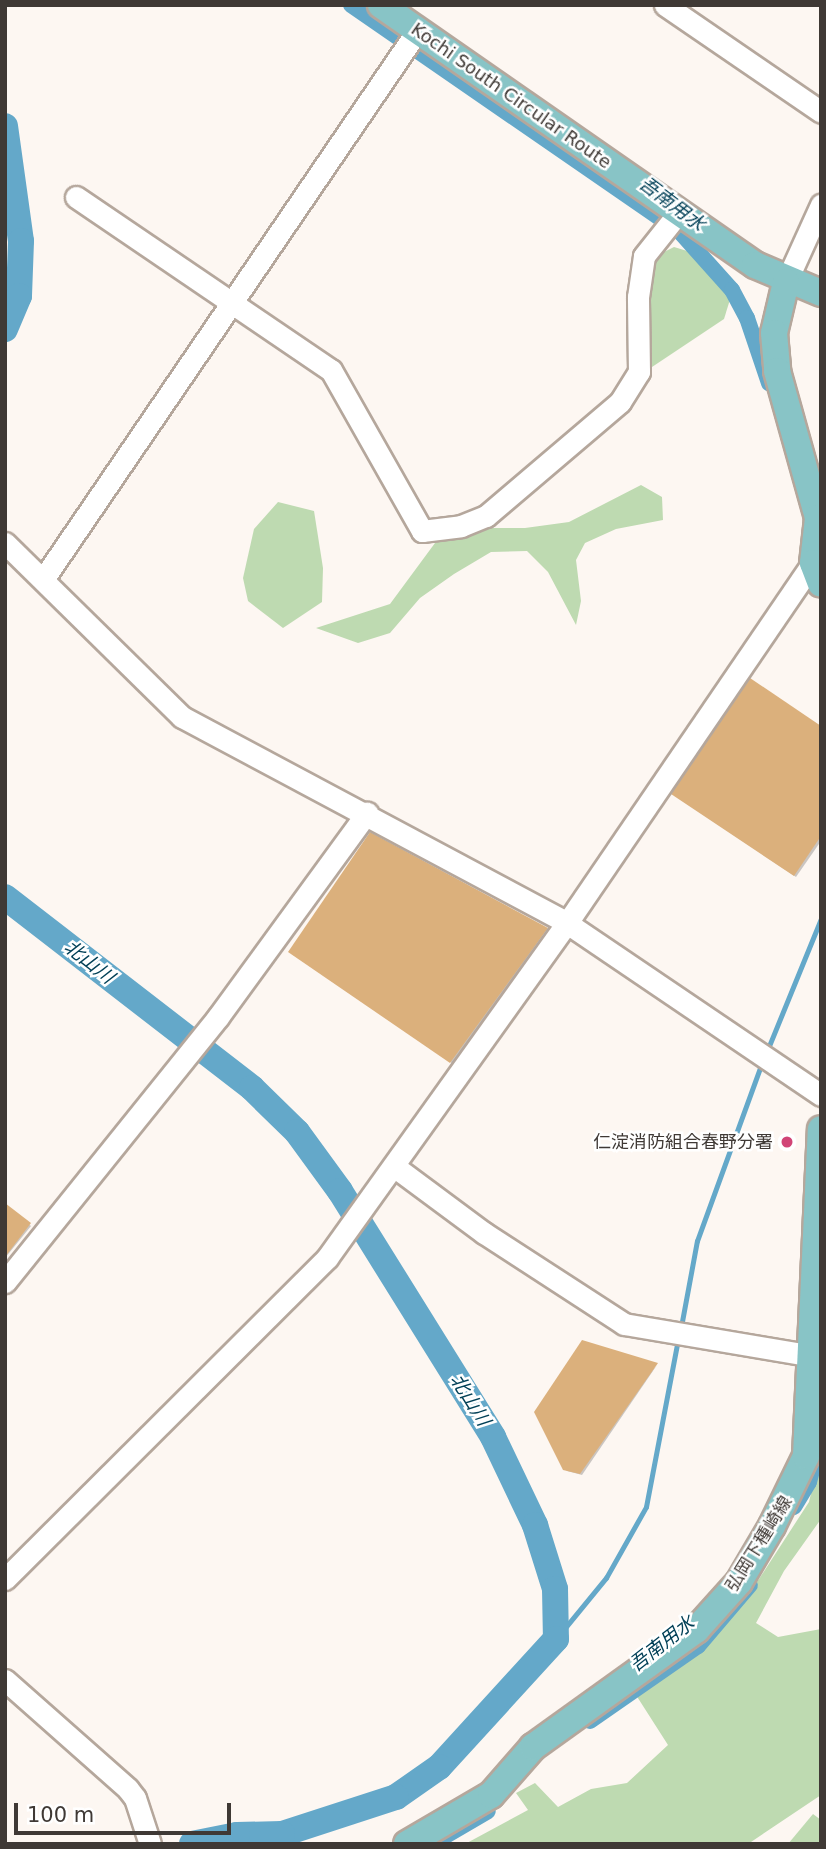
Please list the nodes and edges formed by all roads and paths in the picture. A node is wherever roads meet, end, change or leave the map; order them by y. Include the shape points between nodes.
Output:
1 (381, 5) edge
2 (664, 5) edge
3 (411, 39) junction
4 (821, 113) edge
5 (76, 197) dead end
6 (821, 205) edge
7 (671, 221) junction
8 (786, 282) junction
9 (821, 293) edge
10 (231, 302) junction
11 (5, 543) edge
12 (817, 547) edge
13 (44, 578) junction
14 (368, 813) junction
15 (567, 923) junction
16 (821, 1095) edge
17 (821, 1129) edge
18 (396, 1167) junction
19 (5, 1282) edge
20 (812, 1372) edge
21 (5, 1579) edge
22 (5, 1680) edge
23 (150, 1844) edge
24 (407, 1844) edge

1 - 3 main road, Kochi South Circular Route
2 - 4 street
3 - 7 main road, Kochi South Circular Route
3 - 10 street
5 - 10 street
6 - 8 street
7 - 8 main road, Kochi South Circular Route
7 - 10 street via 642,267 639,372 634,383 620,402 507,503 461,526 422,531 336,376
8 - 9 main road, Kochi South Circular Route
8 - 12 main road via 774,333 777,371 813,496
10 - 13 street
11 - 13 street
12 - 15 street
13 - 14 street via 182,717
14 - 15 street
14 - 19 street via 218,1017
15 - 16 street
15 - 18 street
17 - 20 main road, 弘岡下種崎線
18 - 20 street via 484,1233 624,1324
18 - 21 street via 327,1258
20 - 24 main road, 弘岡下種崎線 via 808,1437 800,1475 725,1599 660,1660 533,1747 491,1794
22 - 23 street via 119,1779 135,1798

